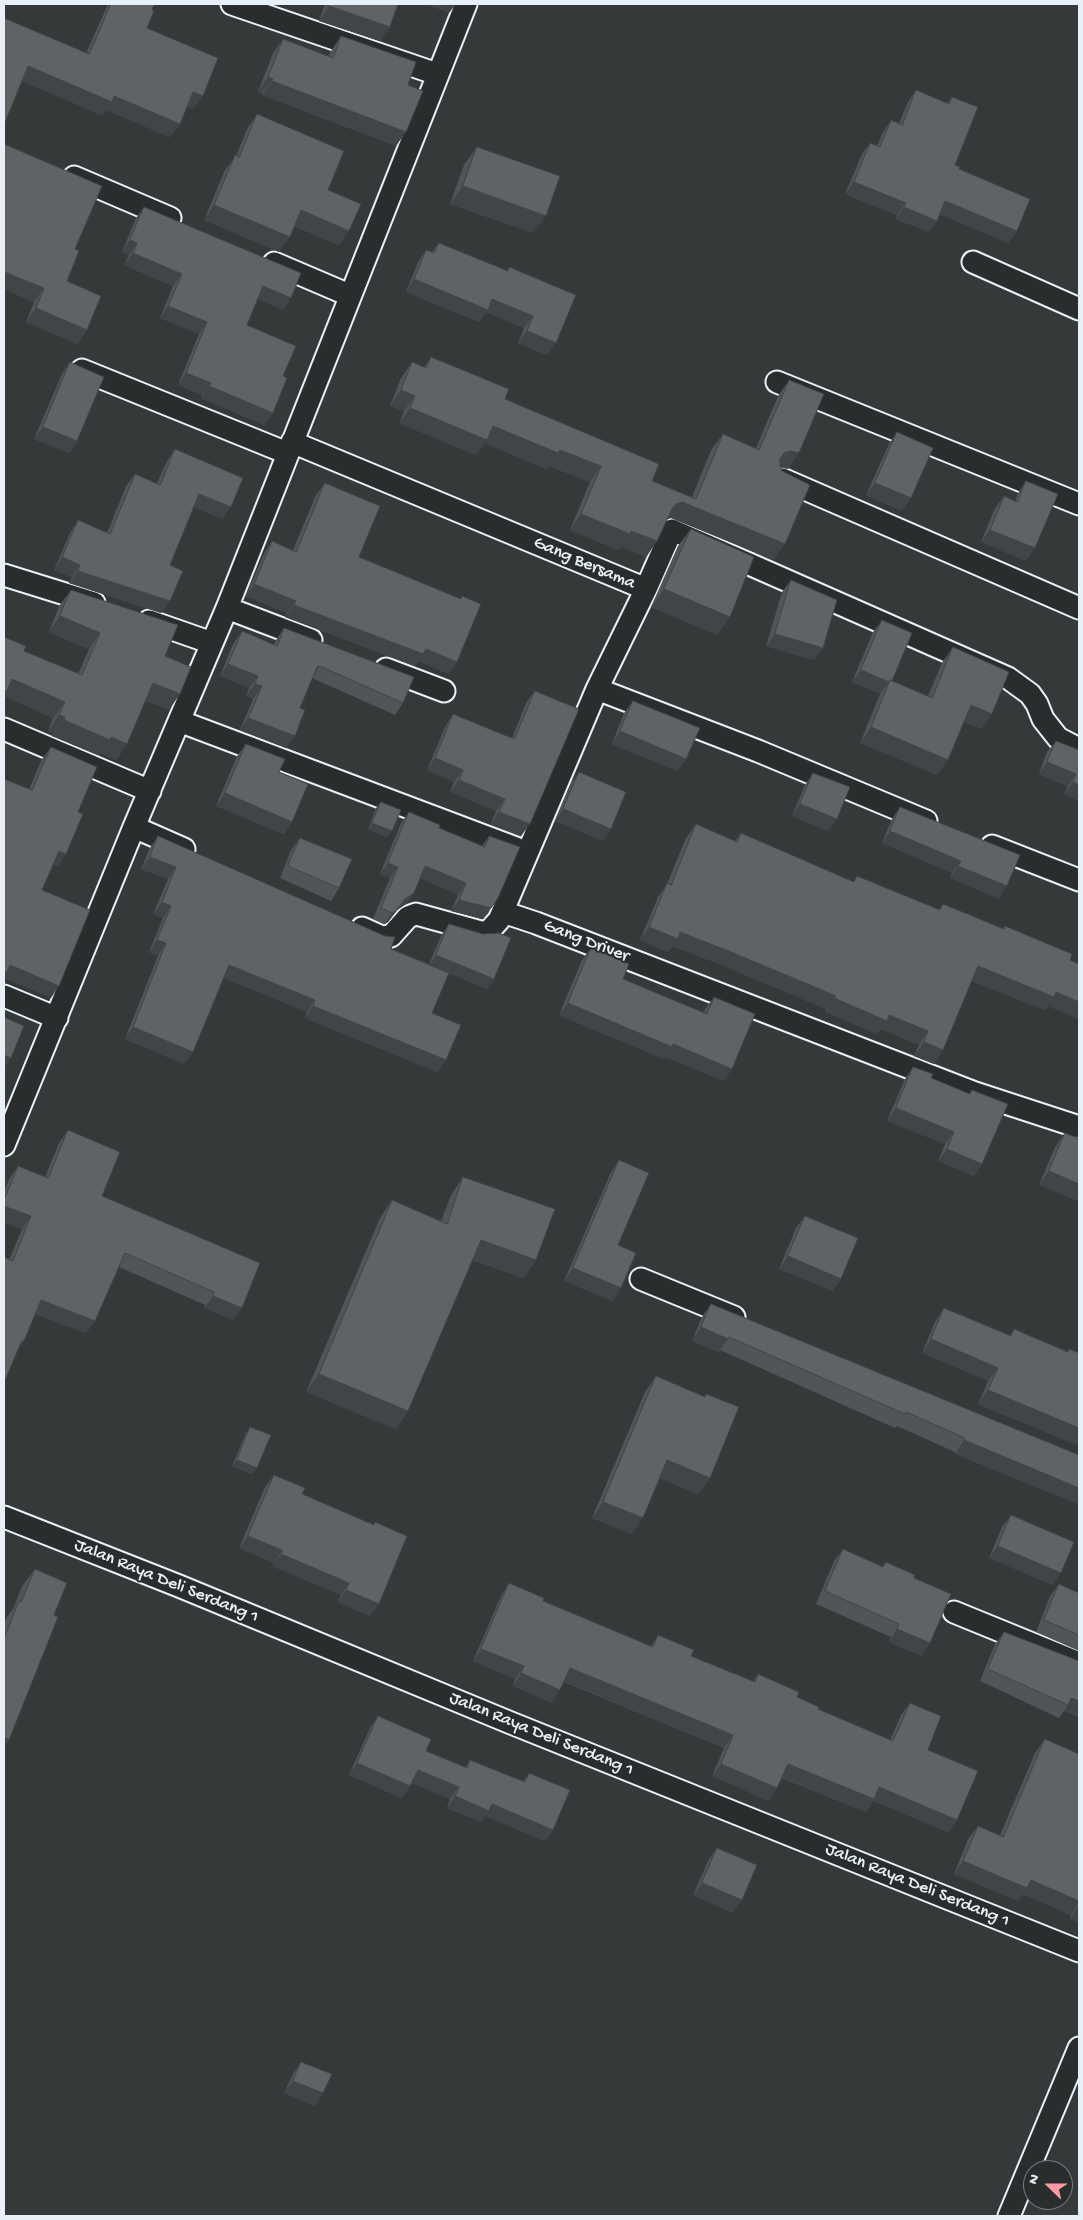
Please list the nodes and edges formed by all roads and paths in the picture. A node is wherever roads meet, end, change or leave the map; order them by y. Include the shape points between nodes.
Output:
1 (232, 4) edge
2 (466, 4) edge
3 (437, 74) junction
4 (58, 171) edge
5 (186, 224) edge
6 (258, 256) edge
7 (973, 262) dead end
8 (350, 295) junction
9 (1079, 309) edge
10 (82, 370) edge
11 (777, 382) dead end
12 (290, 448) junction
13 (781, 479) edge
14 (1079, 504) edge
15 (4, 575) edge
16 (646, 589) junction
17 (227, 608) junction
18 (1079, 608) edge
19 (212, 643) junction
20 (326, 646) edge
21 (371, 663) edge
22 (597, 689) junction
23 (444, 691) dead end
24 (179, 721) junction
25 (4, 729) edge
26 (1079, 749) edge
27 (150, 791) junction
28 (134, 827) junction
29 (944, 828) edge
30 (971, 838) edge
31 (529, 852) junction
32 (205, 858) edge
33 (1079, 880) edge
34 (503, 912) junction
35 (346, 921) edge
36 (4, 996) edge
37 (57, 1018) junction
38 (1079, 1128) edge
39 (4, 1145) edge
40 (641, 1279) dead end
41 (750, 1324) edge
42 (4, 1517) edge
43 (954, 1612) dead end
44 (1079, 1663) edge
45 (1079, 1951) edge
46 (1079, 2048) edge
47 (1009, 2216) edge

1 - 3 street
2 - 3 street
3 - 8 street
4 - 5 street
6 - 8 street
7 - 9 street
8 - 12 street
10 - 12 street, Gang Bersama
11 - 14 street
12 - 16 street, Gang Bersama
12 - 17 street
13 - 18 street
15 - 19 street
16 - 22 street
16 - 26 street, Gang Bersama via 672,530 1008,678 1030,694 1058,738
17 - 19 street
17 - 20 street
19 - 24 street
21 - 23 street
22 - 29 street
22 - 31 street
24 - 27 street
24 - 31 street
25 - 27 street
27 - 28 street
28 - 32 street
28 - 37 street
30 - 33 street
31 - 34 street
34 - 35 street via 491,929 484,933 416,914 386,937
34 - 38 street, Gang Driver via 975,1093
36 - 37 street
37 - 39 street
40 - 41 street
42 - 45 street, Jalan Raya Deli Serdang 1
43 - 44 street
46 - 47 street

